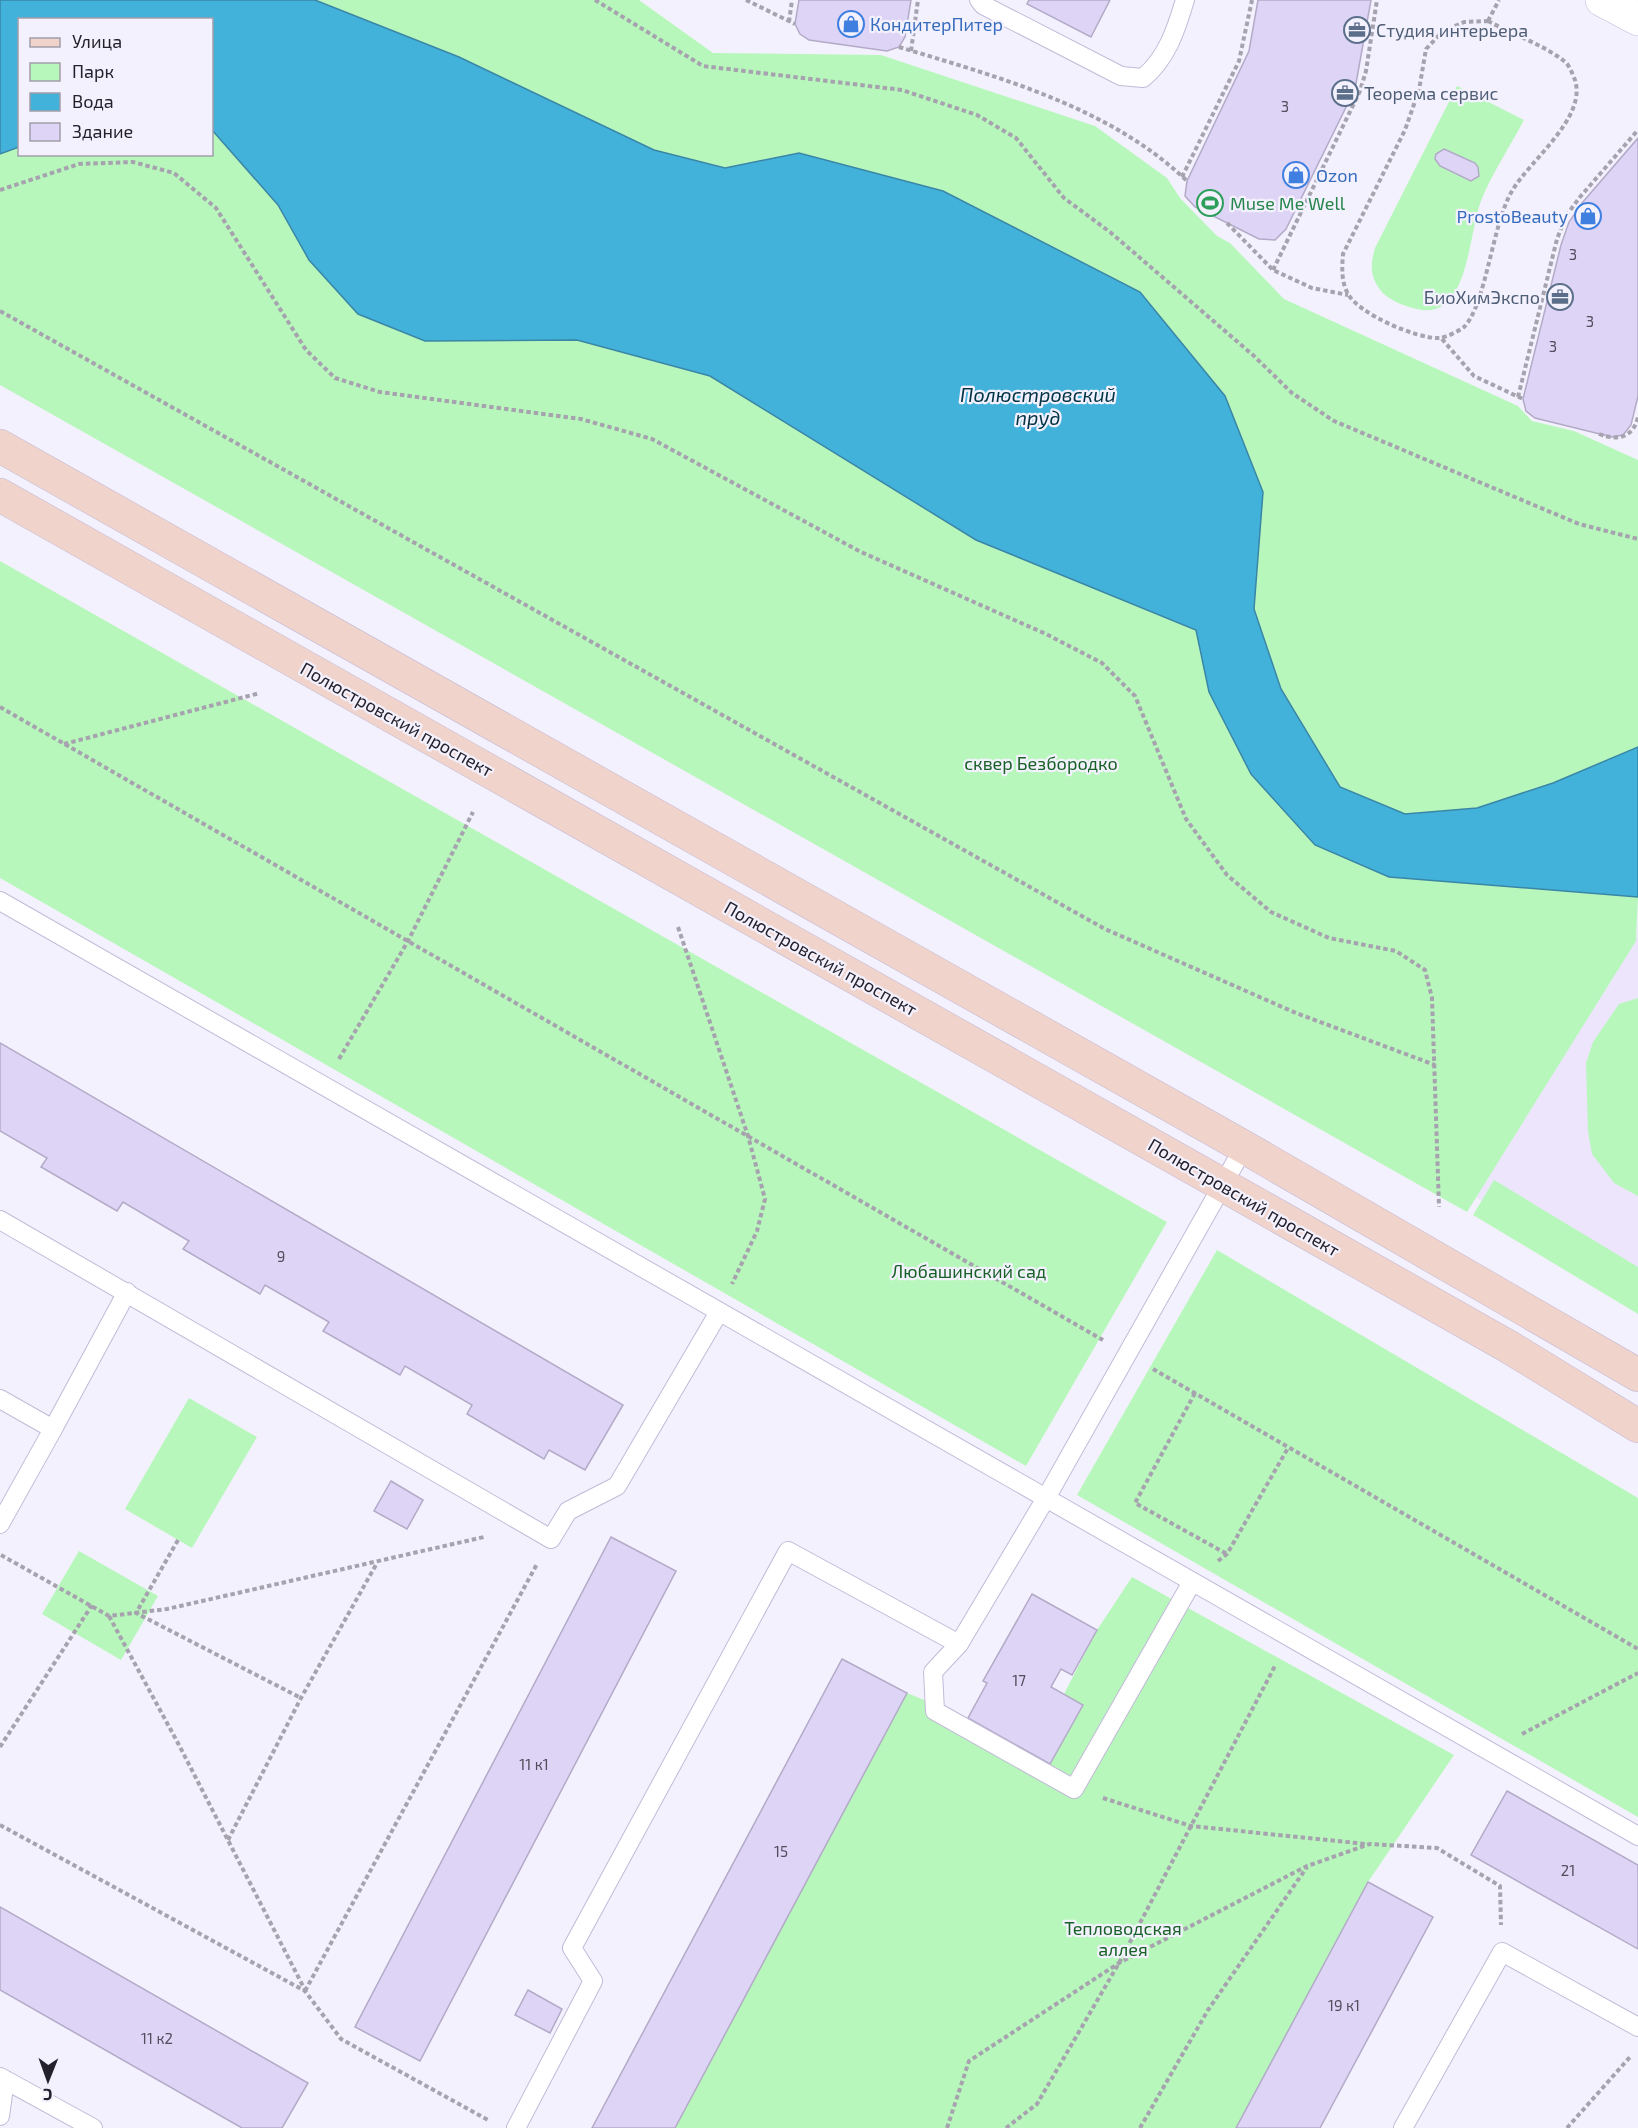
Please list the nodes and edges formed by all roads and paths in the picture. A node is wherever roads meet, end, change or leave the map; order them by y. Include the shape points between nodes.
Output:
1 (595, 0) edge
2 (746, 0) edge
3 (792, 0) edge
4 (918, 0) edge
5 (979, 0) edge
6 (1185, 0) edge
7 (1252, 0) edge
8 (1377, 0) edge
9 (1498, 0) edge
10 (1602, 0) edge
11 (1638, 19) edge
12 (1488, 21) junction
13 (789, 22) junction
14 (795, 24) dead end
15 (899, 47) dead end
16 (911, 51) junction
17 (1638, 130) edge
18 (1182, 177) junction
19 (1187, 181) dead end
20 (0, 190) edge
21 (1227, 223) dead end
22 (1273, 270) junction
23 (1348, 295) junction
24 (0, 311) edge
25 (1442, 339) junction
26 (1638, 417) edge
27 (1599, 434) dead end
28 (0, 446) edge
29 (0, 495) edge
30 (1638, 539) edge
31 (260, 693) dead end
32 (0, 707) edge
33 (64, 744) junction
34 (473, 812) dead end
35 (0, 901) edge
36 (678, 927) dead end
37 (408, 941) junction
38 (1435, 1065) junction
39 (323, 1085) junction
40 (748, 1136) junction
41 (1244, 1147) junction
42 (1223, 1185) junction
43 (1439, 1207) dead end
44 (0, 1220) edge
45 (126, 1292) junction
46 (719, 1312) junction
47 (1127, 1354) junction
48 (1638, 1376) edge
49 (1195, 1393) junction
50 (0, 1399) edge
51 (1638, 1426) edge
52 (53, 1429) junction
53 (1288, 1448) junction
54 (1046, 1498) junction
55 (0, 1524) edge
56 (531, 1526) junction
57 (551, 1539) junction
58 (178, 1540) dead end
59 (0, 1554) edge
60 (1227, 1554) junction
61 (377, 1562) junction
62 (1192, 1582) junction
63 (93, 1605) junction
64 (136, 1613) junction
65 (109, 1616) junction
66 (1290, 1637) junction
67 (959, 1644) junction
68 (1638, 1649) edge
69 (1638, 1674) edge
70 (301, 1698) junction
71 (0, 1748) edge
72 (1490, 1751) junction
73 (1074, 1789) junction
74 (0, 1825) edge
75 (1191, 1826) junction
76 (1638, 1836) edge
77 (228, 1840) junction
78 (1370, 1844) junction
79 (1307, 1866) junction
80 (1502, 1952) junction
81 (1119, 1963) junction
82 (305, 1990) junction
83 (1638, 2027) edge
84 (1638, 2048) edge
85 (3, 2078) edge
86 (0, 2116) edge
87 (492, 2122) dead end
88 (93, 2128) edge
89 (516, 2128) edge
90 (947, 2128) edge
91 (1006, 2128) edge
92 (1140, 2128) edge
93 (1403, 2128) edge
94 (1567, 2128) edge

1 - 30 path via 703,66 902,90 977,115 1016,138 1064,198 1137,255 1292,393 1334,421 1580,524
2 - 13 path
3 - 13 path
4 - 16 path
5 - 6 lane via 1121,76 1143,78 1158,65
7 - 18 path via 1239,61
8 - 22 path via 1360,92
9 - 12 path
10 - 11 street
12 - 23 path via 1464,22 1442,32 1426,49 1419,90 1405,130 1343,254 1341,275
12 - 25 path via 1566,62 1576,82 1577,99 1570,119 1512,190 1498,223 1476,307 1464,327
13 - 14 path
15 - 16 path
16 - 18 path via 1057,100 1128,136
17 - 25 path via 1566,216 1557,239 1521,398 1473,376
18 - 19 path
20 - 38 path via 79,164 133,162 174,172 216,208 306,350 335,378 380,392 581,419 652,439 861,552 1102,663 1135,696 1186,819 1227,875 1271,912 1329,938 1396,951 1425,970 1432,998
21 - 22 path
22 - 23 path via 1312,288
23 - 25 path via 1362,310 1417,335
24 - 38 path via 1105,929 1296,1013
26 - 27 path via 1629,434 1619,438
28 - 41 main road
29 - 42 main road, Полюстровский проспект
31 - 33 path
32 - 33 path
33 - 37 path
34 - 37 path
35 - 39 lane
36 - 40 path
37 - 39 path
37 - 40 path
38 - 43 path
39 - 46 lane
40 - 46 path via 765,1199 757,1232
40 - 47 path
41 - 42 lane
41 - 48 main road
42 - 47 lane
42 - 51 main road, Полюстровский проспект via 1509,1347
44 - 45 lane
45 - 52 lane
45 - 56 lane
46 - 54 lane
46 - 57 lane via 617,1486 567,1511
47 - 49 path
47 - 54 lane
49 - 53 path
49 - 60 path via 1135,1503
50 - 52 lane
52 - 55 lane
53 - 60 path
53 - 68 path
54 - 62 lane
54 - 67 lane
56 - 57 lane
56 - 61 path
57 - 82 path
58 - 64 path
59 - 63 path
60 - 62 path
61 - 64 path
61 - 70 path
62 - 66 lane
62 - 73 lane
63 - 65 path
63 - 71 path
64 - 65 path
64 - 70 path
65 - 77 path
66 - 72 lane
66 - 75 path
67 - 73 lane via 933,1672 935,1711
67 - 89 lane via 788,1551 572,1948 593,1981
69 - 72 path
70 - 77 path
72 - 76 lane
73 - 75 path
74 - 82 path
75 - 78 path
75 - 81 path
77 - 82 path
78 - 79 path
78 - 80 path via 1437,1848 1500,1886
79 - 81 path
79 - 92 path via 1208,2010
80 - 83 lane
80 - 93 lane
81 - 90 path via 969,2061
81 - 91 path via 1037,2104
82 - 87 path via 341,2039
84 - 94 path
85 - 86 lane
85 - 88 lane

